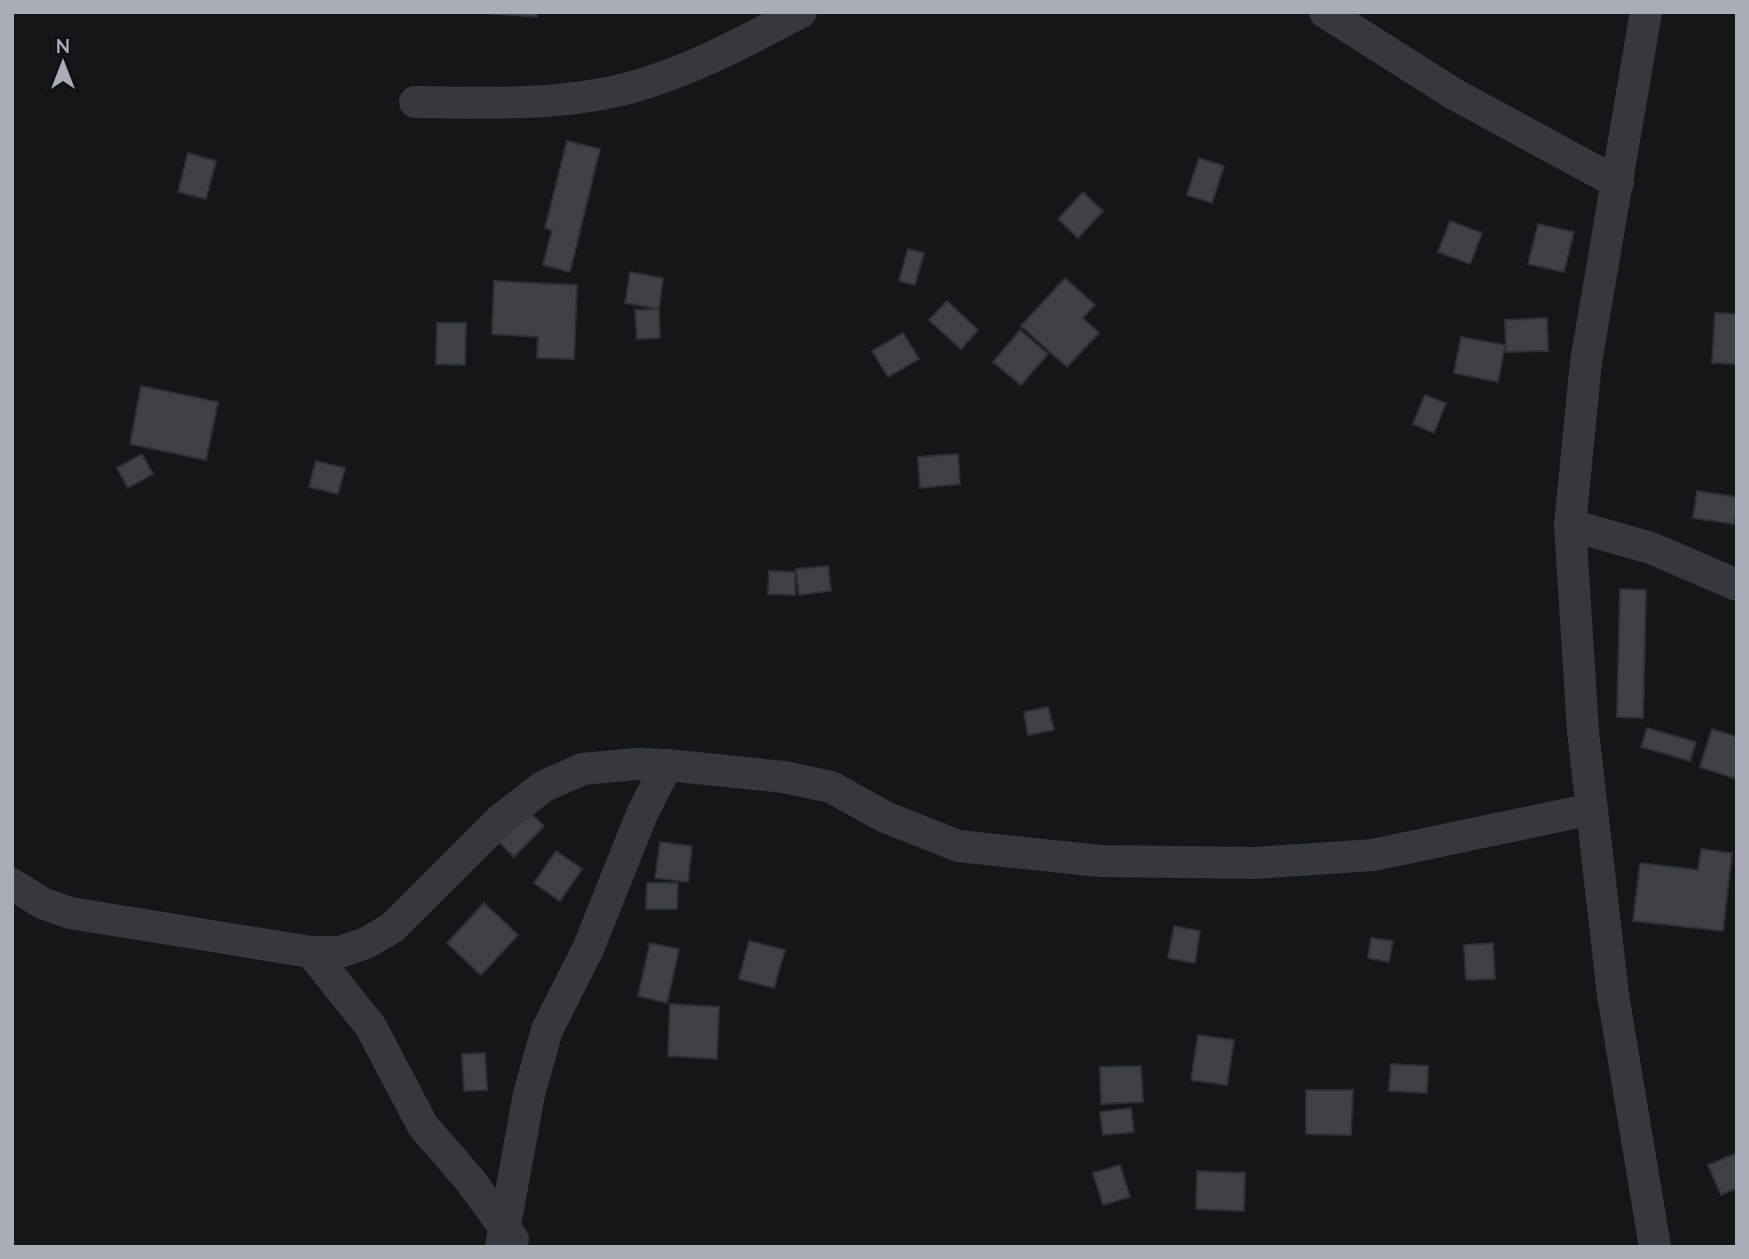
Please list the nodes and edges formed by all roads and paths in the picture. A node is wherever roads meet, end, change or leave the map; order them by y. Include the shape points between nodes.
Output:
1 (801, 12) edge
2 (1325, 12) edge
3 (1646, 12) edge
4 (415, 102) dead end
5 (1618, 183) junction
6 (1570, 525) junction
7 (1737, 585) edge
8 (667, 765) junction
9 (1592, 809) junction
10 (12, 884) edge
11 (311, 953) junction
12 (508, 1240) edge
13 (1655, 1247) edge

1 - 4 street via 729,50 629,88 524,104
2 - 5 street via 1454,94
3 - 5 street
5 - 6 street via 1586,362
6 - 7 street via 1651,548
6 - 9 street
8 - 9 street via 784,777 831,787 885,817 958,846 1100,861 1256,863 1373,855
8 - 11 street via 583,769 544,786 500,820 392,928 340,952
8 - 12 street via 642,814 588,949 547,1030 529,1094
9 - 13 street via 1613,995
10 - 11 street via 70,913
11 - 12 street via 372,1027 423,1126

